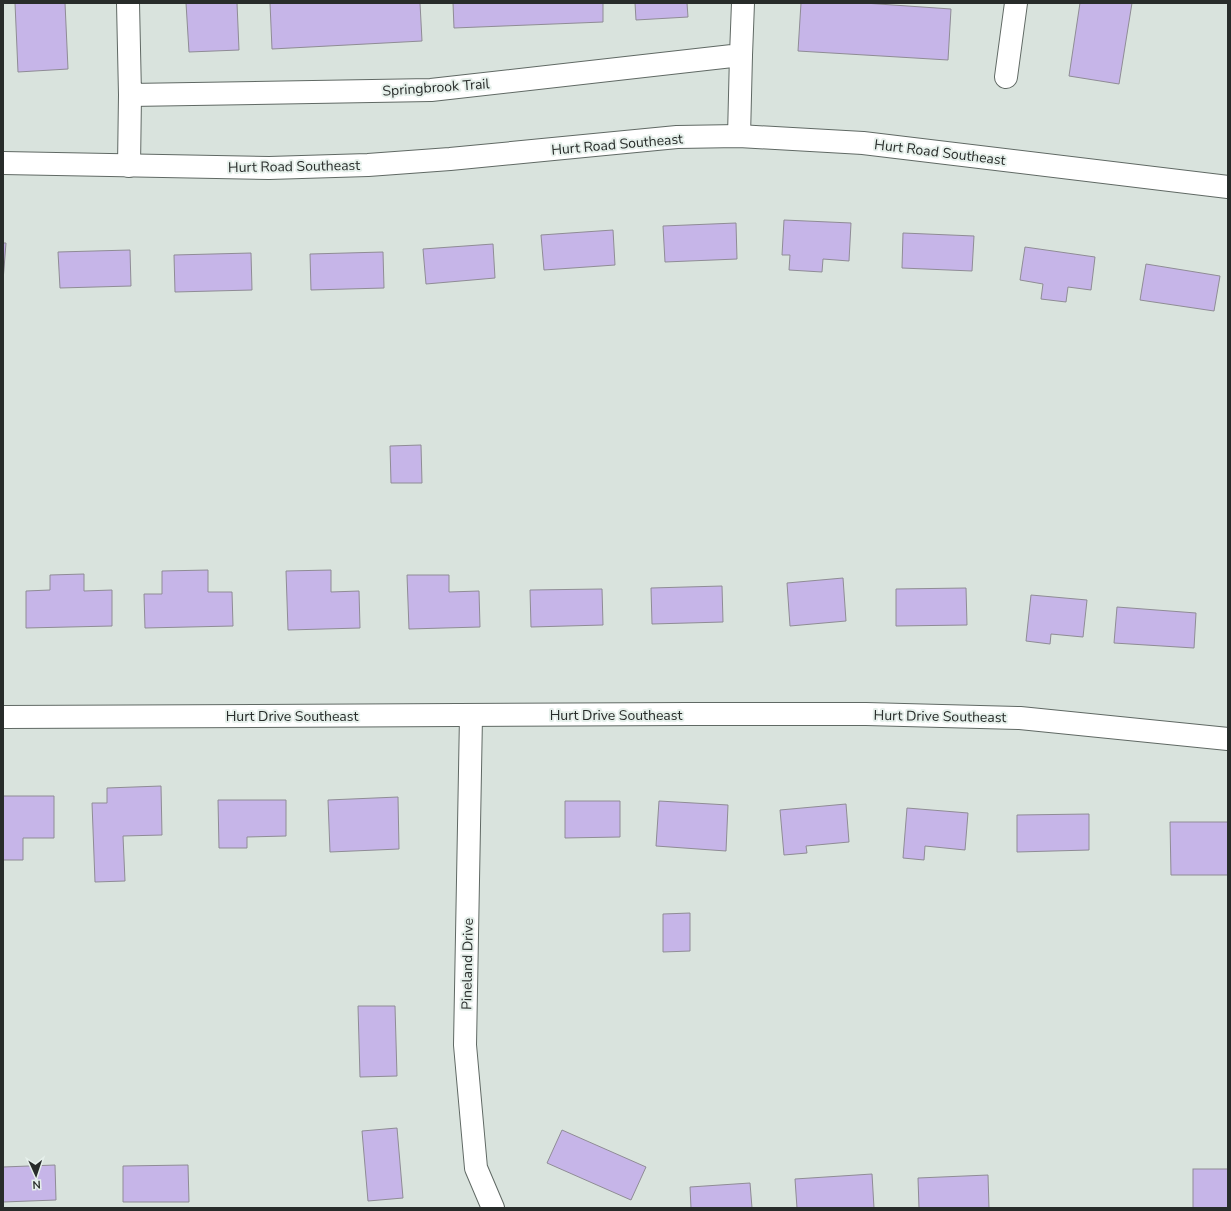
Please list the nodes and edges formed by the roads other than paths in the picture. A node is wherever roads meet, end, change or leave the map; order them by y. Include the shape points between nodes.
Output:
1 (128, 3) edge
2 (743, 3) edge
3 (1016, 3) edge
4 (741, 55) junction
5 (1006, 77) dead end
6 (130, 95) junction
7 (740, 136) junction
8 (3, 163) edge
9 (129, 166) junction
10 (1228, 187) edge
11 (471, 716) junction
12 (3, 717) edge
13 (1228, 738) edge
14 (493, 1208) edge

1 - 6 street
2 - 4 street
3 - 5 street
4 - 6 street, Springbrook Trail via 431,90
4 - 7 street
6 - 9 street
7 - 9 street, Hurt Road Southeast via 677,137 368,165 270,168
7 - 10 street, Hurt Road Southeast via 863,143
8 - 9 street, Hurt Road Southeast
11 - 12 street, Hurt Drive Southeast
11 - 13 street, Hurt Drive Southeast via 866,714 1020,718
11 - 14 street, Pineland Drive via 465,1046 476,1168

